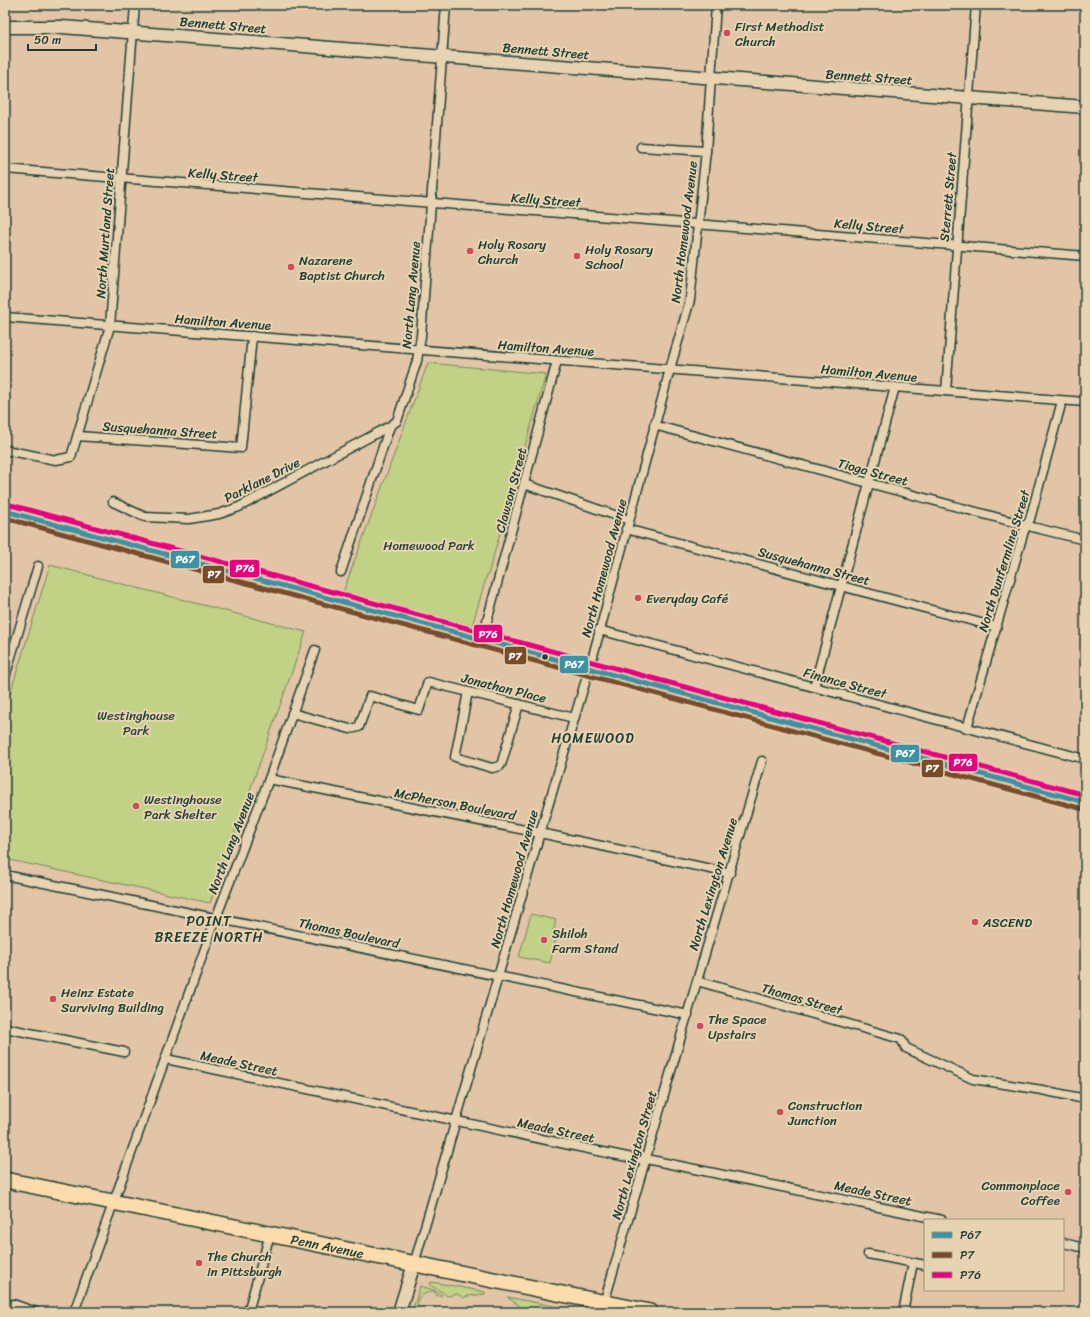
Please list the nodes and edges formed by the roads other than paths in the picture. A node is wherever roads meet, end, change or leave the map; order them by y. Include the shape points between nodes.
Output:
1 (135, 5) edge
2 (446, 5) edge
3 (716, 5) edge
4 (976, 5) edge
5 (5, 27) edge
6 (133, 32) junction
7 (442, 57) junction
8 (711, 78) junction
9 (969, 98) junction
10 (1085, 107) edge
11 (641, 147) dead end
12 (706, 151) junction
13 (5, 169) edge
14 (121, 178) junction
15 (432, 203) junction
16 (699, 224) junction
17 (956, 245) junction
18 (1085, 256) edge
19 (5, 317) edge
20 (110, 326) junction
21 (252, 336) junction
22 (419, 350) junction
23 (558, 361) junction
24 (670, 369) junction
25 (895, 387) junction
26 (946, 391) junction
27 (1062, 401) junction
28 (1085, 402) edge
29 (654, 425) junction
30 (390, 426) junction
31 (78, 436) junction
32 (5, 450) edge
33 (869, 483) junction
34 (524, 484) junction
35 (114, 502) dead end
36 (629, 520) junction
37 (1027, 526) junction
38 (626, 529) junction
39 (1085, 540) edge
40 (38, 566) dead end
41 (341, 572) dead end
42 (841, 585) junction
43 (486, 625) dead end
44 (996, 627) junction
45 (599, 630) junction
46 (315, 650) dead end
47 (5, 677) edge
48 (814, 687) junction
49 (468, 692) junction
50 (519, 704) junction
51 (292, 713) junction
52 (574, 718) junction
53 (967, 728) junction
54 (1085, 759) edge
55 (762, 761) dead end
56 (269, 779) junction
57 (540, 833) junction
58 (730, 873) junction
59 (5, 875) edge
60 (216, 918) junction
61 (498, 976) junction
62 (697, 981) junction
63 (688, 1015) junction
64 (5, 1028) edge
65 (124, 1052) dead end
66 (166, 1059) junction
67 (1085, 1099) edge
68 (455, 1121) junction
69 (646, 1159) junction
70 (5, 1180) edge
71 (114, 1202) junction
72 (937, 1219) edge
73 (270, 1234) junction
74 (1064, 1243) edge
75 (1085, 1248) edge
76 (868, 1254) dead end
77 (913, 1263) junction
78 (414, 1264) junction
79 (924, 1266) edge
80 (604, 1302) junction
81 (5, 1308) edge
82 (630, 1310) edge
83 (36, 1312) edge
84 (74, 1312) edge
85 (248, 1312) edge
86 (399, 1312) edge
87 (650, 1312) edge
88 (903, 1312) edge

1 - 6 street, North Murtland Street
2 - 7 street, North Lang Avenue
3 - 8 street, North Homewood Avenue
4 - 9 street, Sterrett Street
5 - 6 main road, Bennett Street via 62,26
6 - 7 main road, Bennett Street
6 - 14 street, North Murtland Street
7 - 8 main road, Bennett Street
7 - 15 street, North Lang Avenue
8 - 9 main road, Bennett Street
8 - 12 street, North Homewood Avenue
9 - 10 main road, Bennett Street
9 - 17 street, Sterrett Street
11 - 12 street
12 - 16 street, North Homewood Avenue
13 - 14 street, Kelly Street
14 - 15 street, Kelly Street
14 - 20 street, North Murtland Street
15 - 16 street, Kelly Street
15 - 22 street, North Lang Avenue
16 - 17 street, Kelly Street
16 - 24 street, North Homewood Avenue via 690,300
17 - 18 street, Kelly Street
17 - 26 street, Sterrett Street
19 - 20 street, Hamilton Avenue
20 - 21 street, Hamilton Avenue
20 - 31 street, North Murtland Street
21 - 22 street, Hamilton Avenue
21 - 31 street, Susquehanna Street via 241,448
22 - 23 street, Hamilton Avenue
22 - 30 street, North Lang Avenue via 418,361 397,421
23 - 24 street, Hamilton Avenue
23 - 34 street, Clawson Street
24 - 25 street, Hamilton Avenue
24 - 29 street, North Homewood Avenue
25 - 26 street, Hamilton Avenue
25 - 33 street
26 - 27 street, Hamilton Avenue
27 - 28 street, Hamilton Avenue
27 - 37 street, North Dunfermline Street
29 - 33 street, Tioga Street
29 - 36 street, North Homewood Avenue
30 - 35 street, Parklane Drive via 239,507 219,514 189,519 145,517
30 - 41 street, North Lang Avenue
31 - 32 street, North Murtland Street via 71,457 56,460
33 - 37 street, Tioga Street
33 - 42 street
34 - 36 street
34 - 43 street, Clawson Street
36 - 38 street, North Homewood Avenue
37 - 39 street, Tioga Street
37 - 44 street, North Dunfermline Street
38 - 42 street, Susquehanna Street
38 - 45 street, North Homewood Avenue
40 - 47 street
42 - 44 street, Susquehanna Street
42 - 48 street
44 - 53 street, North Dunfermline Street
45 - 48 street, Finance Street
45 - 52 street, North Homewood Avenue
46 - 51 street, North Lang Avenue
48 - 53 street, Finance Street
49 - 50 street, Jonathan Place
49 - 50 street via 455,757 492,768 500,766 502,762
49 - 51 street, Jonathan Place via 428,682 419,710 370,696 359,727 354,729
50 - 52 street, Jonathan Place
51 - 56 street, North Lang Avenue
52 - 57 street, North Homewood Avenue
53 - 54 street, Finance Street
55 - 58 street, North Lexington Avenue
56 - 57 street, McPherson Boulevard
56 - 60 street, North Lang Avenue
57 - 58 street, McPherson Boulevard
57 - 61 street, North Homewood Avenue
58 - 62 street, North Lexington Avenue
59 - 60 street, Thomas Boulevard
60 - 61 street, Thomas Boulevard
60 - 66 street, North Lang Avenue
61 - 63 street, Thomas Boulevard
61 - 68 street, North Homewood Avenue
62 - 63 street, North Lexington Avenue
62 - 67 street, Thomas Street via 901,1039 906,1048 973,1080
63 - 69 street, North Lexington Street
64 - 65 street
66 - 68 street, Meade Street
66 - 71 street, North Lang Avenue
68 - 69 street, Meade Street
68 - 78 street, North Homewood Avenue
69 - 72 street, Meade Street
69 - 80 street, North Lexington Street
70 - 71 highway, Penn Avenue
71 - 73 highway, Penn Avenue
71 - 84 street, North Lang Avenue
73 - 78 highway, Penn Avenue
73 - 85 street
74 - 75 street
76 - 77 street
77 - 79 street
77 - 88 street
78 - 80 highway, Penn Avenue
78 - 86 main road
80 - 82 highway, Penn Avenue
81 - 83 street via 13,1304
82 - 87 highway, Penn Avenue

